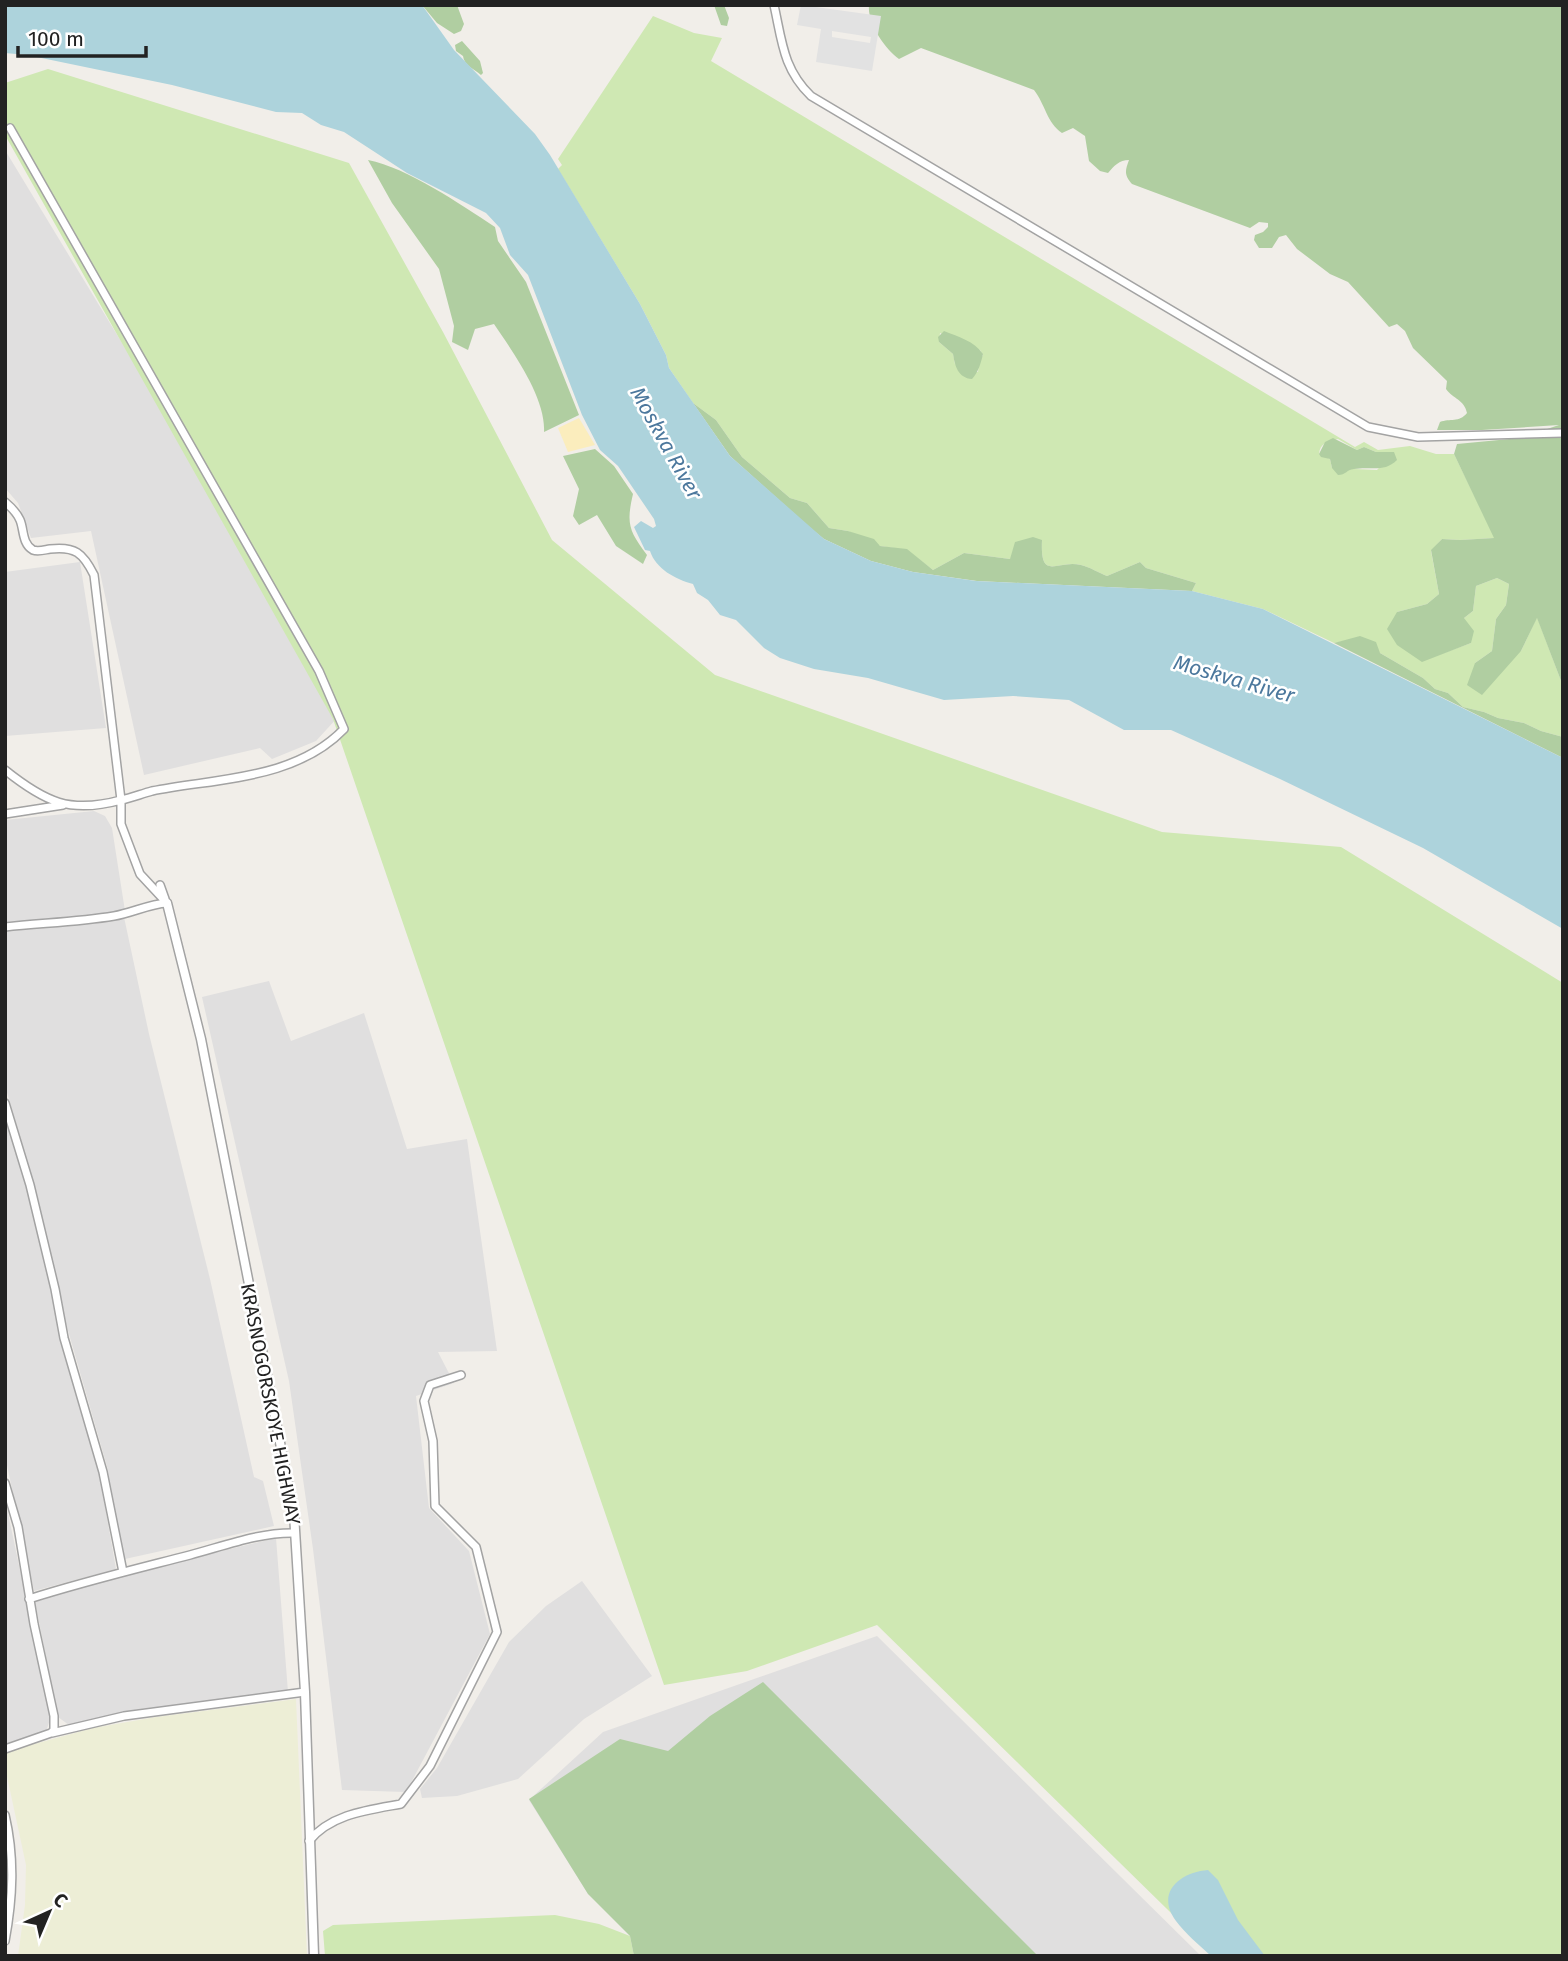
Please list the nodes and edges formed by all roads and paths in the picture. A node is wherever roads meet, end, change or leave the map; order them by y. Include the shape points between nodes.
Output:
1 (774, 5) edge
2 (10, 128) dead end
3 (1563, 433) edge
4 (5, 502) edge
5 (5, 770) edge
6 (121, 800) junction
7 (63, 806) junction
8 (5, 814) edge
9 (160, 885) dead end
10 (167, 903) junction
11 (5, 927) edge
12 (5, 1103) edge
13 (461, 1375) dead end
14 (5, 1483) edge
15 (295, 1533) junction
16 (122, 1572) junction
17 (29, 1599) junction
18 (305, 1692) junction
19 (51, 1733) junction
20 (5, 1749) edge
21 (5, 1815) edge
22 (308, 1842) junction
23 (5, 1940) edge
24 (314, 1956) edge

1 - 3 street via 787,65 811,96 1368,427 1427,437
2 - 6 street via 319,671 344,729 330,744 279,769
4 - 6 street via 20,520 32,550 74,550 94,575
5 - 7 street
6 - 7 street
6 - 10 street via 121,824 140,874
7 - 8 street
9 - 10 street
10 - 11 street via 109,916
10 - 15 street, KRASNOGORSKOYE HIGHWAY via 201,1039
12 - 16 street via 103,1472
13 - 22 street via 430,1385 424,1401 433,1441 435,1506 476,1547 497,1632 430,1766 401,1804 328,1823
14 - 17 street via 18,1527
15 - 16 street
15 - 18 street, KRASNOGORSKOYE HIGHWAY
16 - 17 street
17 - 19 street via 54,1716
18 - 19 street via 124,1716
18 - 22 street, KRASNOGORSKOYE HIGHWAY
19 - 20 street
21 - 23 street via 13,1886
22 - 24 street, KRASNOGORSKOYE HIGHWAY

